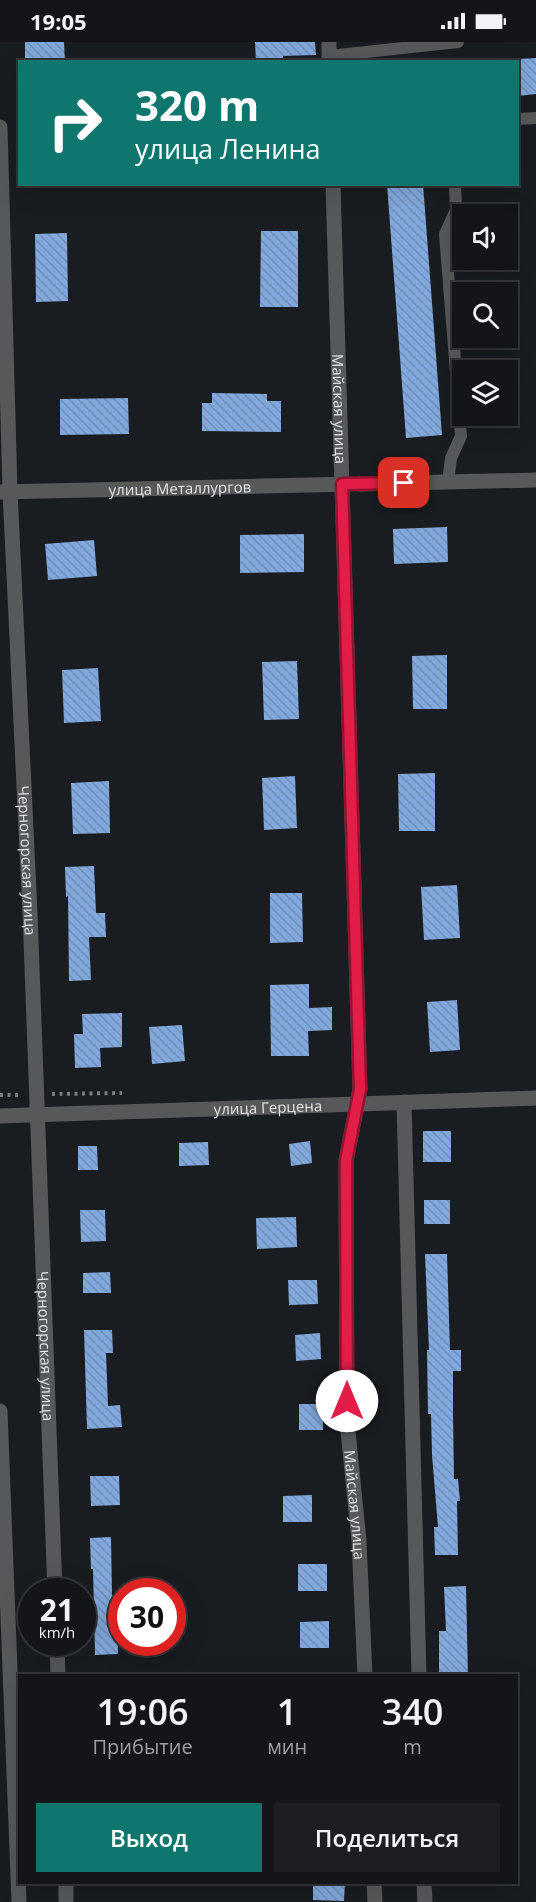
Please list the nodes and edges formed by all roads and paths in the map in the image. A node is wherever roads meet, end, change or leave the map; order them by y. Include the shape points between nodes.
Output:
1 (458, 42) edge
2 (329, 53) edge
3 (536, 118) edge
4 (519, 119) edge
5 (0, 127) edge
6 (333, 186) edge
7 (455, 186) edge
8 (536, 480) edge
9 (448, 482) junction
10 (342, 484) junction
11 (5, 491) edge
12 (536, 1098) edge
13 (404, 1102) junction
14 (358, 1104) junction
15 (0, 1116) edge
16 (36, 1116) junction
17 (0, 1411) edge
18 (54, 1578) edge
19 (57, 1656) edge
20 (58, 1674) edge
21 (365, 1674) edge
22 (419, 1674) edge
23 (18, 1876) edge
24 (18, 1884) edge
25 (66, 1884) edge
26 (374, 1884) edge
27 (424, 1884) edge
28 (19, 1902) edge
29 (66, 1902) edge
30 (375, 1902) edge
31 (425, 1902) edge

1 - 2 lane
3 - 4 lane
5 - 11 street, Черногорская улица
6 - 10 street, Майская улица
7 - 9 lane via 456,210 445,234 461,436 451,458
8 - 9 street, улица Металлургов
9 - 10 street, улица Металлургов
10 - 11 street, улица Металлургов
10 - 14 street, Майская улица
11 - 16 street, Черногорская улица via 30,913
12 - 13 street, улица Герцена
13 - 14 street, улица Герцена
13 - 22 street
14 - 16 street, улица Герцена
14 - 21 street, Майская улица via 346,1161 347,1421
15 - 16 street, улица Герцена
16 - 18 street, Черногорская улица
17 - 23 street
19 - 20 street
24 - 28 street
25 - 29 street
26 - 30 street
27 - 31 street

